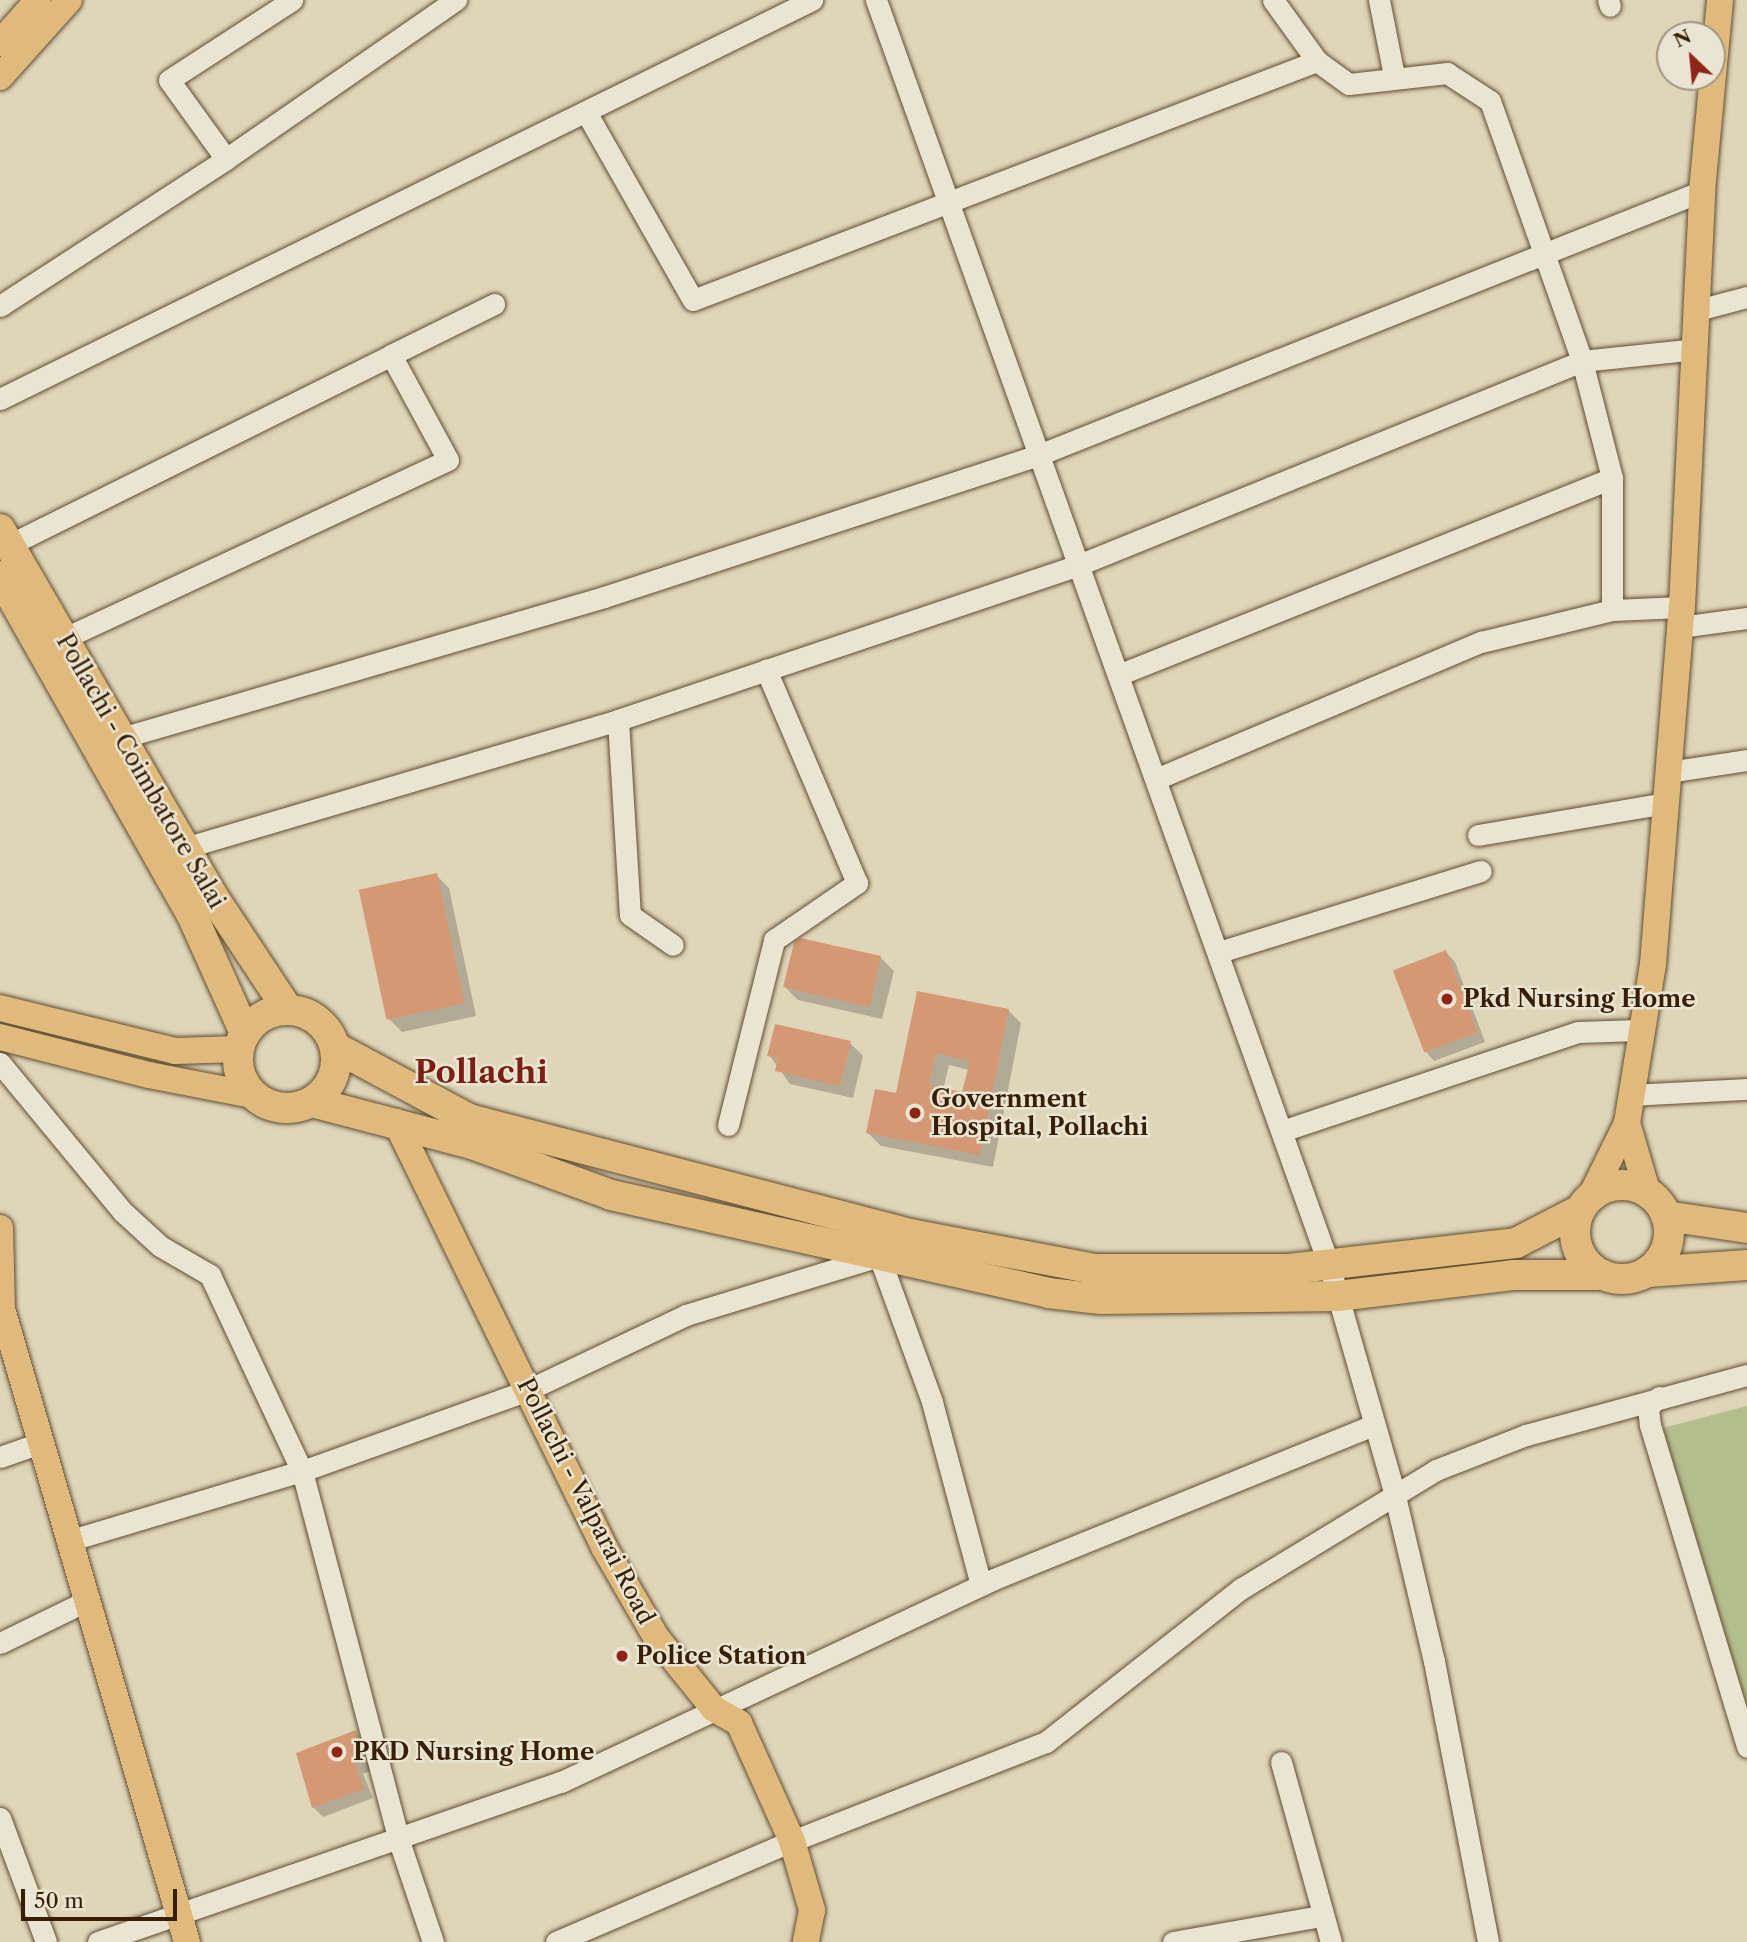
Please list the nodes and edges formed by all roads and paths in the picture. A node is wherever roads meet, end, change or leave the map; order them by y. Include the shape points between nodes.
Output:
1 (38, 0) edge
2 (69, 0) edge
3 (292, 0) edge
4 (456, 0) edge
5 (812, 0) edge
6 (876, 0) edge
7 (1273, 0) edge
8 (1379, 0) edge
9 (1720, 0) edge
10 (0, 43) edge
11 (1317, 61) junction
12 (1394, 76) junction
13 (0, 77) edge
14 (586, 112) junction
15 (226, 159) junction
16 (1702, 191) junction
17 (947, 202) junction
18 (1545, 250) junction
19 (1747, 297) edge
20 (494, 304) dead end
21 (0, 306) edge
22 (1698, 310) junction
23 (1696, 349) junction
24 (391, 355) junction
25 (1582, 361) junction
26 (0, 399) edge
27 (1036, 456) junction
28 (1612, 478) junction
29 (5, 537) edge
30 (1076, 566) junction
31 (0, 576) edge
32 (1612, 610) junction
33 (1681, 617) junction
34 (1747, 618) edge
35 (62, 639) junction
36 (766, 670) junction
37 (1118, 675) junction
38 (618, 720) junction
39 (121, 738) junction
40 (1747, 760) edge
41 (1668, 772) junction
42 (1156, 779) junction
43 (1666, 803) junction
44 (1478, 835) dead end
45 (184, 848) junction
46 (1481, 871) dead end
47 (673, 945) dead end
48 (1219, 952) junction
49 (0, 1008) edge
50 (288, 1010) junction
51 (1639, 1030) junction
52 (242, 1041) junction
53 (0, 1045) edge
54 (335, 1047) junction
55 (1747, 1088) edge
56 (253, 1095) junction
57 (1631, 1095) junction
58 (312, 1102) junction
59 (396, 1122) junction
60 (1627, 1123) junction
61 (728, 1125) dead end
62 (1282, 1131) junction
63 (1585, 1204) junction
64 (1657, 1205) junction
65 (1747, 1227) edge
66 (0, 1228) edge
67 (879, 1256) junction
68 (1329, 1265) junction
69 (1747, 1265) edge
70 (1647, 1272) junction
71 (1602, 1275) junction
72 (1338, 1296) junction
73 (1747, 1375) edge
74 (528, 1390) junction
75 (1659, 1397) junction
76 (1373, 1425) junction
77 (40, 1443) junction
78 (0, 1457) edge
79 (302, 1471) junction
80 (1394, 1492) junction
81 (68, 1541) junction
82 (981, 1586) junction
83 (86, 1601) junction
84 (0, 1643) edge
85 (713, 1709) junction
86 (1747, 1747) edge
87 (1281, 1762) dead end
88 (0, 1818) edge
89 (398, 1838) junction
90 (792, 1841) junction
91 (177, 1912) junction
92 (1321, 1916) junction
93 (46, 1942) edge
94 (98, 1942) edge
95 (187, 1942) edge
96 (433, 1942) edge
97 (556, 1942) edge
98 (806, 1942) edge
99 (1173, 1942) edge
100 (1331, 1942) edge
101 (1488, 1942) edge

1 - 10 main road
2 - 13 main road
3 - 15 street via 169,80
4 - 15 street
5 - 14 street
6 - 17 street
7 - 11 street
8 - 12 street
9 - 16 main road
11 - 12 street via 1349,84
11 - 17 street
12 - 18 street via 1447,73 1490,102
14 - 17 street via 693,299
14 - 26 street
15 - 21 street
16 - 18 street
16 - 22 main road
17 - 27 street
18 - 25 street
18 - 27 street
19 - 22 street
20 - 24 street
22 - 23 main road
23 - 25 street
23 - 33 main road
24 - 29 street
24 - 35 street via 448,460
25 - 28 street
25 - 30 street
27 - 30 street
27 - 39 street via 604,597
28 - 32 street
28 - 37 street
29 - 35 highway, Pollachi - Coimbatore Salai
30 - 36 street
30 - 37 street
31 - 52 highway, Pollachi - Coimbatore Salai via 191,913
32 - 33 street
32 - 42 street via 1481,642
33 - 34 street
33 - 41 main road
35 - 39 highway, Pollachi - Coimbatore Salai
36 - 38 street
36 - 61 street via 857,883 774,940
37 - 42 street
38 - 45 street
38 - 47 street via 630,915
39 - 45 highway, Pollachi - Coimbatore Salai
40 - 41 street
41 - 43 main road
42 - 48 street
43 - 44 street
43 - 51 main road via 1653,964
45 - 50 highway, Pollachi - Coimbatore Salai
46 - 48 street
48 - 62 street
49 - 52 main road via 175,1051
50 - 52 highway via 257,1021
50 - 54 highway via 318,1021
51 - 57 main road
51 - 62 street via 1578,1032
52 - 56 highway, Pollachi - Coimbatore Salai via 242,1081
53 - 56 main road
53 - 79 street via 123,1212 160,1246 210,1275
54 - 58 highway via 333,1078
54 - 68 highway via 469,1119 910,1234 1095,1269
55 - 57 street
56 - 58 highway via 282,1108
57 - 60 main road
58 - 59 highway
59 - 67 highway via 611,1195
59 - 74 main road, Pollachi - Valparai Road
60 - 63 main road
60 - 64 main road
62 - 68 street
63 - 64 highway via 1617,1186
63 - 68 highway via 1516,1243
63 - 71 highway via 1576,1224 1580,1254
64 - 65 highway
64 - 70 highway via 1667,1247
66 - 77 main road via 2,1309
67 - 72 highway via 1048,1293 1101,1299
67 - 74 street via 686,1315
67 - 82 street via 932,1402
68 - 72 street
69 - 70 highway
70 - 71 highway via 1626,1278
71 - 72 highway via 1513,1275
72 - 76 street
73 - 75 street
74 - 79 street
74 - 85 main road, Pollachi - Valparai Road via 604,1547 656,1637
75 - 80 street via 1526,1435 1436,1470
75 - 86 street via 1648,1407 1650,1426
76 - 80 street
76 - 82 street
77 - 78 street
77 - 81 main road
79 - 81 street
79 - 89 street
80 - 90 street via 1242,1588 1045,1742
80 - 101 street via 1434,1661
81 - 83 main road
82 - 85 street via 796,1675
83 - 84 street
83 - 91 main road
85 - 89 street via 561,1782
85 - 90 main road, Pollachi - Valparai Road via 739,1723
87 - 92 street
88 - 93 street
89 - 91 street
89 - 96 street
90 - 97 street
90 - 98 main road, Pollachi - Valparai Road via 812,1910
91 - 94 street
91 - 95 main road
92 - 99 street
92 - 100 street

